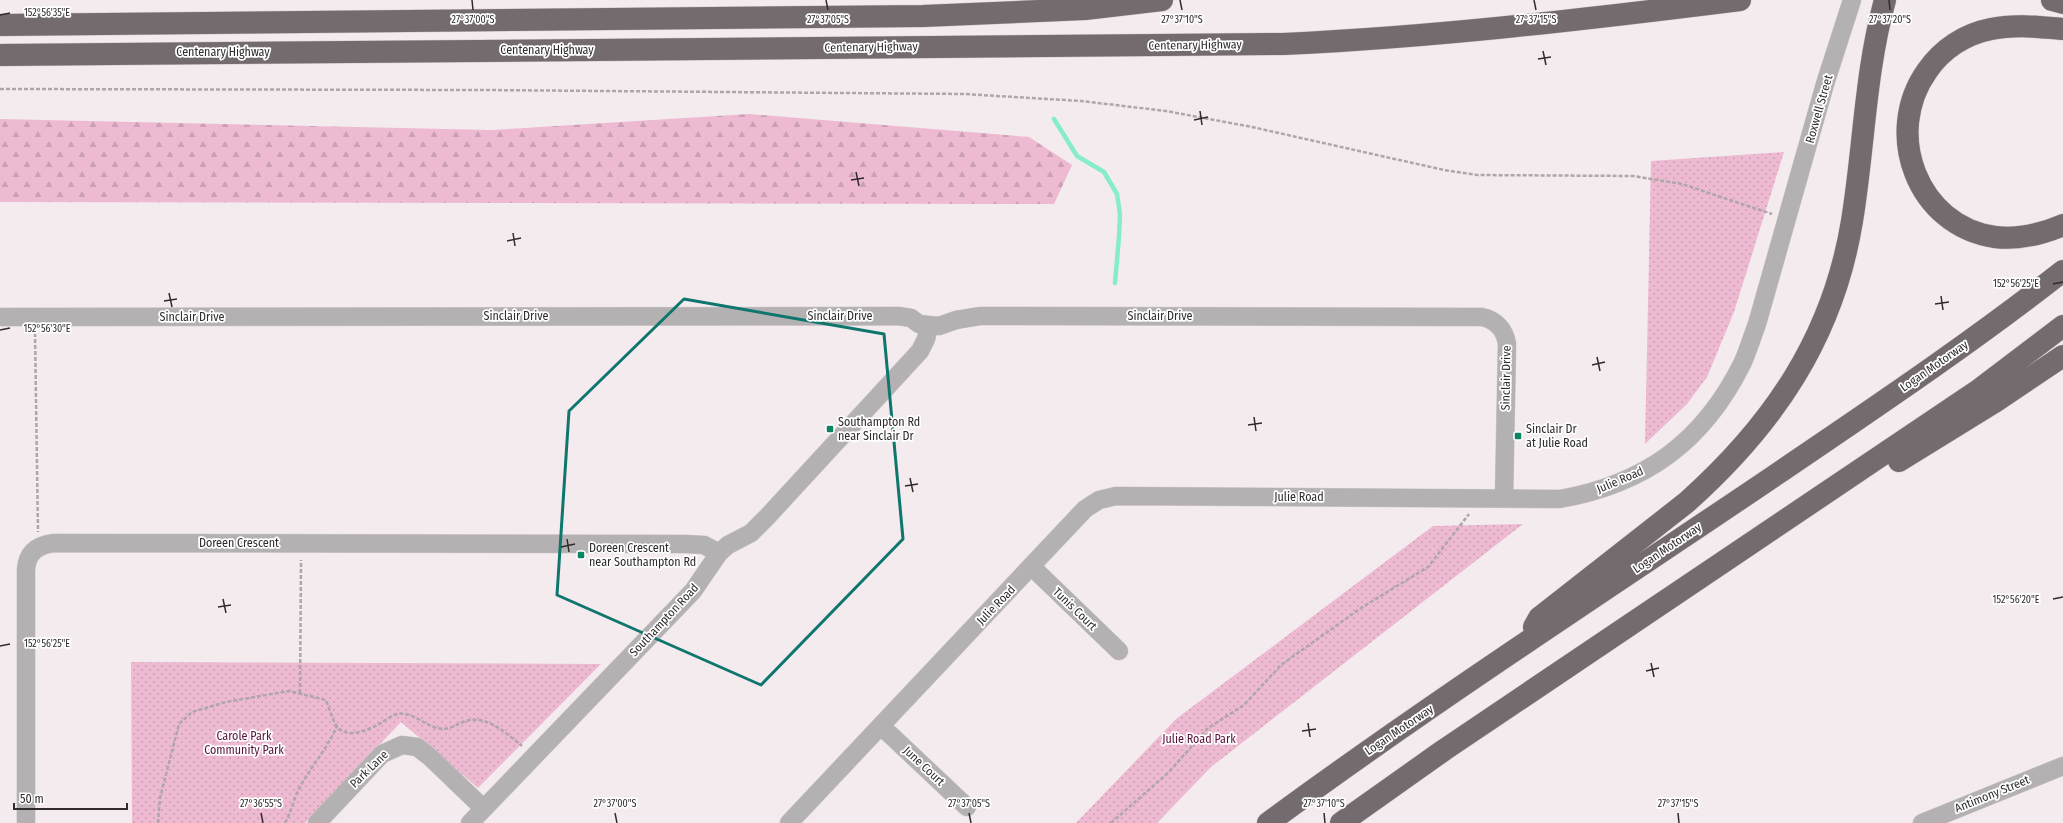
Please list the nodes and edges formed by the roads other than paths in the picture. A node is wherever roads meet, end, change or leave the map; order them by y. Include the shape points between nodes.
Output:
1 (1162, 0) edge
2 (1740, 0) edge
3 (1852, 0) edge
4 (1885, 0) edge
5 (2052, 0) edge
6 (2063, 3) edge
7 (0, 25) edge
8 (2063, 30) edge
9 (0, 55) edge
10 (1782, 217) joint
11 (2063, 225) edge
12 (2063, 271) edge
13 (0, 317) edge
14 (929, 326) junction
15 (2063, 326) edge
16 (2063, 356) edge
17 (1846, 480) junction
18 (1504, 498) junction
19 (719, 553) junction
20 (1032, 567) junction
21 (1525, 644) junction
22 (1119, 651) dead end
23 (881, 726) junction
24 (2063, 766) edge
25 (967, 807) dead end
26 (483, 808) junction
27 (26, 823) edge
28 (317, 823) edge
29 (470, 823) edge
30 (789, 823) edge
31 (1268, 823) edge
32 (1341, 823) edge
33 (1922, 823) edge

1 - 7 highway via 1085,9 923,16
2 - 9 highway, Centenary Highway via 1449,33 1283,44
3 - 10 street, Roxwell Street
4 - 21 highway via 1869,80 1856,190 1844,257 1826,314 1803,363 1771,414 1733,458 1686,502 1539,618
5 - 6 highway
8 - 11 highway via 2008,26 1972,34 1956,42 1935,60 1922,78 1914,93 1907,128 1910,161 1922,188 1954,221 1980,233 2009,238 2038,234
10 - 18 street, Julie Road via 1757,324 1742,363 1715,409 1692,435 1666,458 1637,475 1600,490 1560,499
12 - 21 highway, Logan Motorway via 1985,331 1872,410
13 - 14 street, Sinclair Drive via 898,316 911,318 919,324
14 - 18 street, Sinclair Drive via 980,316 1488,318 1501,329 1507,344
14 - 19 street, Southampton Road via 920,351 751,533 728,545
15 - 17 highway via 1980,388
16 - 17 highway via 1870,480
17 - 32 highway via 1444,750
18 - 20 street, Julie Road via 1116,496 1099,500 1085,509
19 - 26 street, Southampton Road via 693,591
19 - 27 street, Doreen Crescent via 704,545 686,544 54,543 39,546 30,555 26,570
20 - 22 street, Tunis Court
20 - 23 street, Julie Road
21 - 31 highway, Logan Motorway
23 - 25 street, June Court
23 - 30 street, Julie Road
24 - 33 street, Antimony Street
26 - 28 street, Park Lane via 430,756 417,747 402,744 382,754
26 - 29 street, Southampton Road

